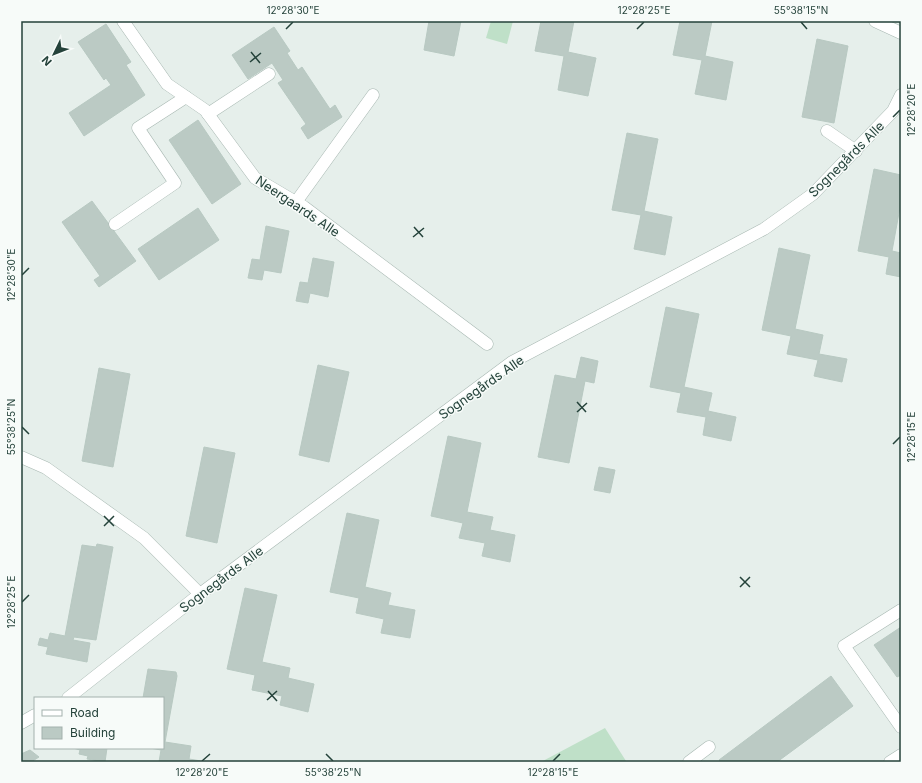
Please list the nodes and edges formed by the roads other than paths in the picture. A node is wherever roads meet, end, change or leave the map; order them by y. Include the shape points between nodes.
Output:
1 (124, 21) edge
2 (876, 21) edge
3 (901, 33) edge
4 (269, 74) dead end
5 (373, 95) dead end
6 (901, 95) edge
7 (186, 97) junction
8 (208, 114) junction
9 (827, 131) dead end
10 (856, 151) junction
11 (296, 202) junction
12 (115, 224) dead end
13 (487, 344) dead end
14 (21, 457) edge
15 (200, 594) junction
16 (901, 610) edge
17 (69, 697) edge
18 (34, 716) edge
19 (21, 723) edge
20 (901, 727) edge
21 (709, 747) dead end
22 (901, 755) edge
23 (689, 762) edge
24 (890, 762) edge

1 - 7 street, Neergaards Alle via 167,84
2 - 3 street
4 - 8 street
5 - 11 street
6 - 10 street, Sognegårds Alle via 893,111
7 - 8 street, Neergaards Alle
7 - 12 street via 138,128 175,183
8 - 11 street, Neergaards Alle via 255,178
9 - 10 street
10 - 15 street, Sognegårds Alle via 813,194 764,230 512,362
11 - 13 street, Neergaards Alle
14 - 15 street via 46,468 144,538
15 - 17 street, Sognegårds Alle
16 - 20 street via 844,646
18 - 19 street
21 - 23 street
22 - 24 street

